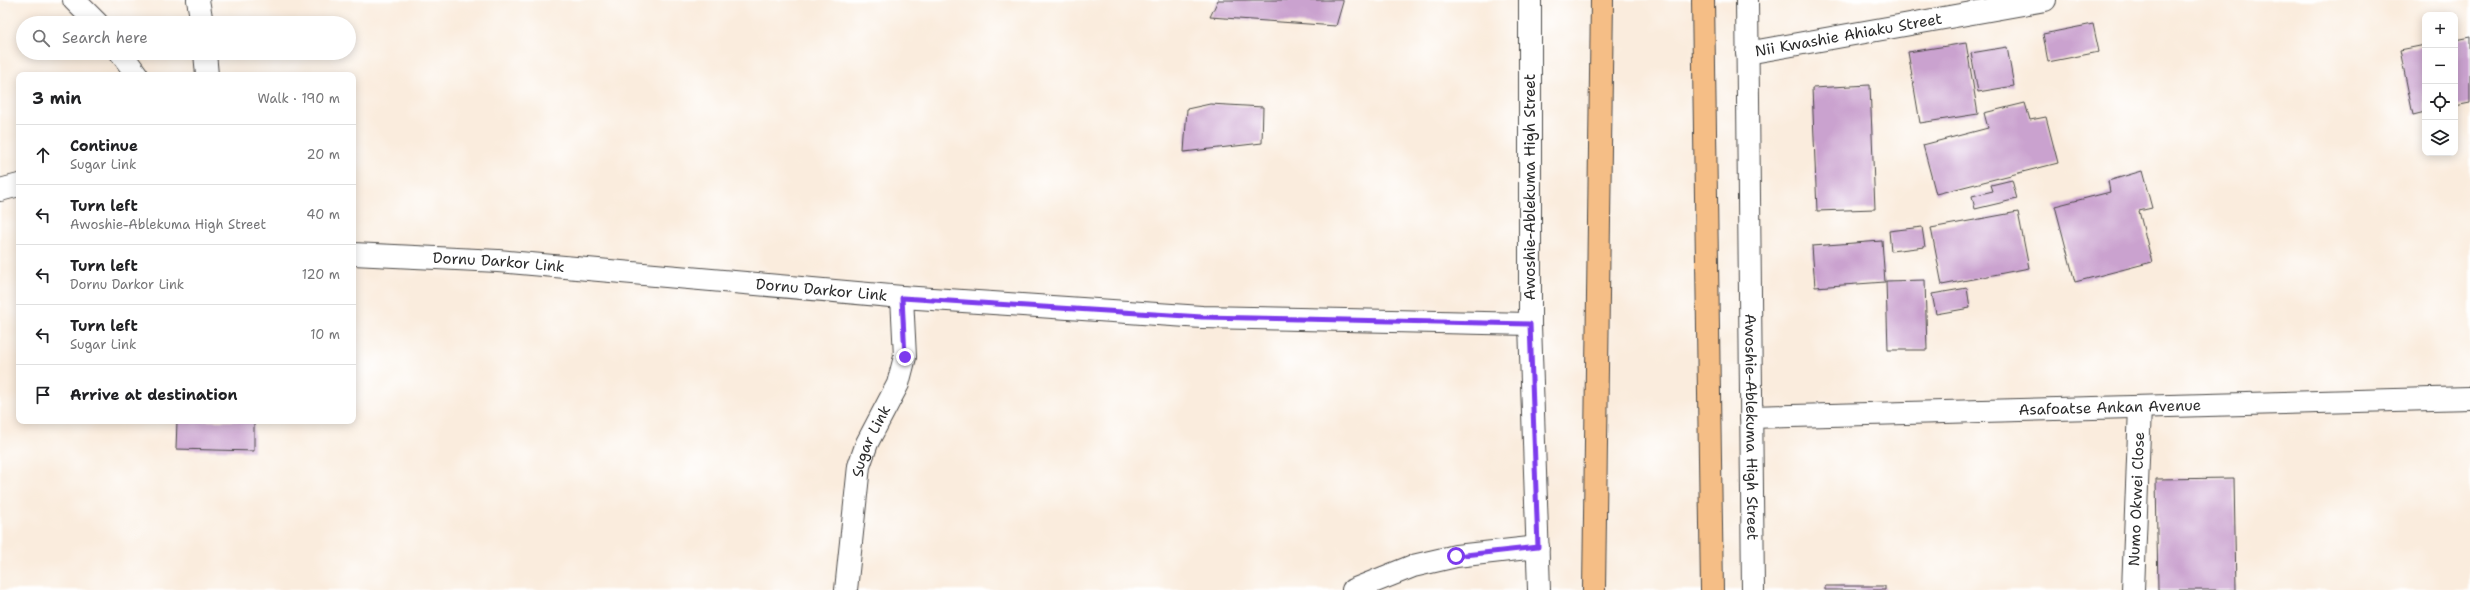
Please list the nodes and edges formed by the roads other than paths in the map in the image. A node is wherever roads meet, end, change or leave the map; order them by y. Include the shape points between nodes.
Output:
1 (74, 0) edge
2 (198, 0) edge
3 (1530, 0) edge
4 (1602, 0) edge
5 (1703, 0) edge
6 (1747, 0) edge
7 (2045, 0) edge
8 (91, 16) edge
9 (201, 16) edge
10 (1747, 53) junction
11 (126, 60) edge
12 (206, 60) edge
13 (135, 72) edge
14 (208, 72) edge
15 (16, 186) edge
16 (0, 190) edge
17 (356, 254) edge
18 (902, 298) junction
19 (1530, 324) junction
20 (2470, 398) edge
21 (2140, 407) junction
22 (1751, 418) junction
23 (1538, 547) junction
24 (846, 590) edge
25 (1353, 590) edge
26 (1539, 590) edge
27 (1594, 590) edge
28 (1712, 590) edge
29 (1753, 590) edge
30 (2133, 590) edge

1 - 8 street
2 - 9 street
3 - 19 street, Awoshie-Ablekuma High Street
4 - 27 main road
5 - 28 main road
6 - 10 street, Awoshie-Ablekuma High Street
7 - 10 street, Nii Kwashie Ahiaku Street
10 - 22 street, Awoshie-Ablekuma High Street
11 - 13 street
12 - 14 street
15 - 16 street
17 - 18 street, Dornu Darkor Link via 498,261
18 - 19 street, Dornu Darkor Link via 1202,317
18 - 24 street, Sugar Link via 905,357 898,384 867,443 859,466
19 - 23 street, Awoshie-Ablekuma High Street
20 - 21 street, Asafoatse Ankan Avenue
21 - 22 street, Asafoatse Ankan Avenue
21 - 30 street, Numo Okwei Close
22 - 29 street, Awoshie-Ablekuma High Street
23 - 25 street via 1456,556 1413,566
23 - 26 street, Awoshie-Ablekuma High Street

